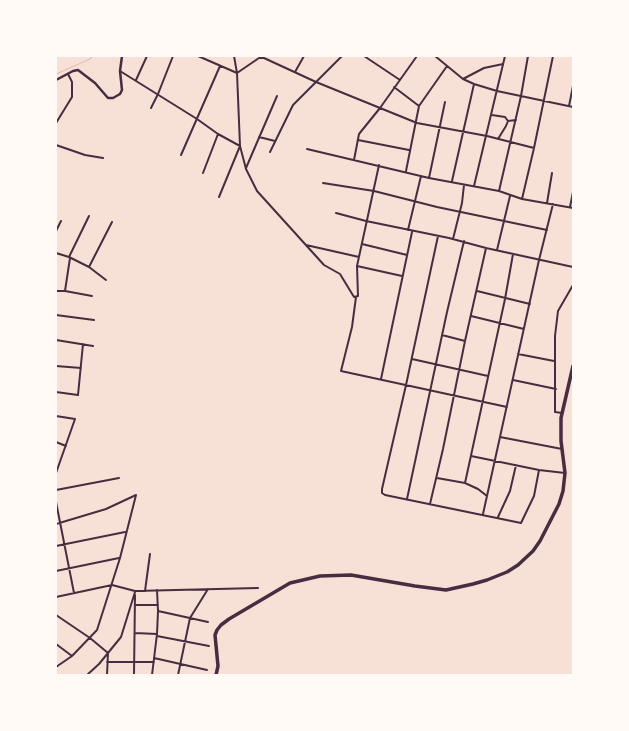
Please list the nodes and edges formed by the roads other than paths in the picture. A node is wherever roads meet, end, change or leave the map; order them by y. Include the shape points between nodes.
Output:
1 (122, 56) edge
2 (147, 56) edge
3 (173, 56) edge
4 (198, 56) edge
5 (234, 56) edge
6 (304, 56) edge
7 (342, 56) edge
8 (364, 56) edge
9 (417, 56) edge
10 (441, 56) edge
11 (505, 56) edge
12 (528, 56) edge
13 (553, 56) edge
14 (264, 57) edge
15 (436, 57) edge
16 (503, 64) junction
17 (220, 66) junction
18 (448, 66) junction
19 (120, 71) junction
20 (295, 72) junction
21 (237, 73) junction
22 (68, 74) junction
23 (463, 79) junction
24 (56, 80) edge
25 (136, 80) junction
26 (400, 80) junction
27 (316, 82) junction
28 (474, 84) junction
29 (573, 86) edge
30 (394, 87) junction
31 (497, 91) junction
32 (158, 94) junction
33 (277, 96) dead end
34 (521, 96) junction
35 (545, 101) junction
36 (445, 102) dead end
37 (419, 106) junction
38 (568, 106) junction
39 (573, 107) edge
40 (151, 108) dead end
41 (380, 108) junction
42 (492, 115) junction
43 (197, 119) junction
44 (516, 120) junction
45 (508, 121) junction
46 (56, 123) edge
47 (417, 123) junction
48 (439, 127) junction
49 (464, 132) junction
50 (218, 134) junction
51 (486, 136) junction
52 (259, 137) junction
53 (498, 139) junction
54 (358, 140) junction
55 (275, 141) junction
56 (510, 143) junction
57 (56, 145) edge
58 (240, 146) junction
59 (534, 148) junction
60 (307, 149) dead end
61 (409, 150) junction
62 (270, 152) dead end
63 (182, 155) dead end
64 (103, 158) dead end
65 (354, 160) junction
66 (379, 165) junction
67 (246, 169) junction
68 (406, 171) junction
69 (203, 173) dead end
70 (552, 173) dead end
71 (421, 176) junction
72 (430, 178) junction
73 (452, 182) junction
74 (323, 183) dead end
75 (464, 184) junction
76 (474, 186) junction
77 (374, 191) junction
78 (499, 192) junction
79 (573, 192) edge
80 (510, 196) junction
81 (219, 197) dead end
82 (522, 199) junction
83 (416, 201) junction
84 (546, 203) junction
85 (553, 204) junction
86 (572, 207) edge
87 (460, 212) junction
88 (336, 213) dead end
89 (89, 216) dead end
90 (61, 221) dead end
91 (366, 221) junction
92 (112, 222) dead end
93 (503, 222) junction
94 (408, 230) junction
95 (547, 230) junction
96 (56, 231) edge
97 (412, 232) junction
98 (438, 236) junction
99 (453, 239) junction
100 (464, 242) junction
101 (362, 244) junction
102 (305, 245) junction
103 (486, 248) junction
104 (497, 250) junction
105 (56, 253) edge
106 (513, 254) junction
107 (407, 255) junction
108 (69, 257) junction
109 (359, 257) junction
110 (539, 260) junction
111 (357, 266) junction
112 (89, 267) junction
113 (573, 267) edge
114 (402, 276) junction
115 (106, 280) dead end
116 (573, 285) edge
117 (56, 291) edge
118 (65, 291) junction
119 (477, 291) junction
120 (92, 296) dead end
121 (356, 297) junction
122 (505, 299) junction
123 (530, 304) junction
124 (56, 315) edge
125 (470, 316) junction
126 (94, 320) dead end
127 (499, 323) junction
128 (524, 329) junction
129 (442, 336) junction
130 (56, 340) edge
131 (465, 341) junction
132 (83, 344) junction
133 (93, 346) dead end
134 (518, 354) junction
135 (412, 359) junction
136 (554, 361) junction
137 (436, 364) junction
138 (56, 366) edge
139 (573, 366) edge
140 (81, 368) junction
141 (459, 369) junction
142 (488, 376) junction
143 (380, 379) junction
144 (513, 380) junction
145 (406, 386) junction
146 (556, 389) junction
147 (430, 390) junction
148 (56, 392) edge
149 (454, 394) junction
150 (483, 401) junction
151 (507, 407) junction
152 (563, 414) junction
153 (56, 416) edge
154 (500, 438) junction
155 (56, 442) edge
156 (66, 446) junction
157 (562, 449) junction
158 (471, 456) junction
159 (496, 461) junction
160 (516, 465) junction
161 (57, 468) edge
162 (539, 470) junction
163 (56, 473) edge
164 (565, 473) junction
165 (119, 478) dead end
166 (437, 478) junction
167 (465, 483) junction
168 (56, 490) edge
169 (487, 497) junction
170 (407, 499) junction
171 (56, 502) edge
172 (430, 504) junction
173 (483, 514) junction
174 (498, 517) junction
175 (60, 523) junction
176 (56, 524) edge
177 (126, 532) junction
178 (64, 545) junction
179 (56, 546) edge
180 (150, 554) dead end
181 (120, 558) junction
182 (69, 569) junction
183 (56, 571) edge
184 (112, 585) junction
185 (258, 588) dead end
186 (208, 589) junction
187 (157, 590) junction
188 (145, 591) junction
189 (135, 592) junction
190 (74, 593) junction
191 (56, 597) edge
192 (135, 605) junction
193 (158, 605) junction
194 (158, 611) junction
195 (56, 615) edge
196 (190, 618) junction
197 (208, 622) dead end
198 (135, 633) junction
199 (157, 635) junction
200 (90, 638) junction
201 (185, 642) junction
202 (56, 644) edge
203 (209, 646) dead end
204 (108, 653) junction
205 (72, 656) junction
206 (154, 658) junction
207 (107, 662) junction
208 (134, 662) junction
209 (154, 662) junction
210 (180, 664) junction
211 (56, 667) edge
212 (207, 670) dead end
213 (87, 675) edge
214 (107, 675) edge
215 (134, 675) edge
216 (152, 675) edge
217 (178, 675) edge
218 (216, 675) edge

1 - 19 street
2 - 25 street
3 - 32 street
4 - 17 street
5 - 21 street
6 - 20 street
7 - 27 street
8 - 26 street
9 - 26 street
10 - 15 street
11 - 16 street
12 - 34 street
13 - 35 street
14 - 20 street
14 - 21 street
15 - 18 street
16 - 23 street via 484,68
16 - 31 street
17 - 21 street
17 - 43 street
18 - 23 street
18 - 37 street
19 - 22 street via 122,92 113,98 108,98 100,87 81,71 76,70
19 - 25 street
20 - 27 street
21 - 58 street
22 - 24 street
22 - 46 street via 72,82 72,97
23 - 28 street
25 - 32 street
26 - 30 street
27 - 41 street
27 - 55 street via 293,105
28 - 31 street
28 - 49 street
29 - 38 street
30 - 37 street
30 - 41 street
31 - 34 street
31 - 42 street
32 - 40 street
32 - 43 street
33 - 52 street
34 - 35 street
34 - 44 street
35 - 38 street
35 - 59 street
36 - 48 street
37 - 47 street
38 - 39 street
41 - 47 street
41 - 54 street via 359,134
42 - 45 street
42 - 51 street
43 - 50 street
43 - 63 street
44 - 45 street
44 - 56 street
45 - 53 street
47 - 48 street
47 - 61 street
48 - 49 street
48 - 72 street
49 - 51 street
49 - 73 street
50 - 58 street
50 - 69 street
51 - 53 street
51 - 76 street
52 - 55 street
52 - 67 street
53 - 56 street
54 - 61 street
54 - 65 street
55 - 62 street
56 - 59 street
56 - 78 street
57 - 64 street
58 - 67 street
58 - 81 street
59 - 82 street
60 - 65 street
61 - 68 street
65 - 66 street
66 - 68 street
66 - 77 street
67 - 102 street via 257,191
68 - 71 street
70 - 84 street
71 - 72 street
71 - 83 street
72 - 73 street
73 - 75 street
74 - 77 street
75 - 76 street
75 - 87 street
76 - 78 street
77 - 83 street
77 - 91 street
78 - 80 street
79 - 86 street
80 - 82 street
80 - 93 street
82 - 84 street
83 - 87 street
83 - 94 street
84 - 85 street
85 - 86 street
85 - 95 street
87 - 93 street
87 - 99 street
88 - 91 street
89 - 108 street
90 - 96 street
91 - 94 street
91 - 101 street
92 - 112 street
93 - 95 street
93 - 104 street
94 - 97 street
95 - 110 street
97 - 98 street
97 - 107 street
98 - 99 street
98 - 135 street
99 - 100 street
100 - 103 street
100 - 129 street
101 - 107 street
101 - 109 street
102 - 109 street
102 - 121 street via 324,265 340,274
103 - 104 street
103 - 119 street
104 - 106 street
105 - 108 street
106 - 110 street
106 - 122 street
107 - 114 street
108 - 112 street
108 - 118 street
109 - 111 street
110 - 113 street
110 - 123 street
111 - 114 street
111 - 121 street
112 - 115 street
114 - 143 street
116 - 136 street via 558,311
117 - 118 street
118 - 120 street
119 - 122 street
119 - 125 street
121 - 143 street via 342,371
122 - 123 street
122 - 127 street
123 - 128 street
124 - 126 street
125 - 127 street
125 - 131 street
127 - 128 street
127 - 142 street
128 - 134 street
129 - 131 street
129 - 137 street
130 - 132 street
131 - 141 street
132 - 133 street
132 - 140 street
134 - 136 street
134 - 144 street
135 - 137 street
135 - 145 street
136 - 146 street
137 - 141 street
137 - 147 street
138 - 140 street
139 - 152 highway
140 - 148 street via 78,395
141 - 142 street
141 - 149 street
142 - 150 street
143 - 145 street
144 - 146 street
144 - 151 street
145 - 147 street
145 - 170 street via 382,493
146 - 152 street via 555,412
147 - 149 street
147 - 170 street
149 - 150 street
149 - 166 street
150 - 151 street
150 - 158 street
151 - 154 street
152 - 157 highway
153 - 156 street via 75,419
154 - 157 street
154 - 159 street
155 - 156 street
156 - 161 street
157 - 164 highway
158 - 159 street
158 - 167 street
159 - 160 street
159 - 169 street
160 - 162 street
160 - 174 street via 510,491
161 - 163 street
162 - 164 street
162 - 174 street via 534,496 521,523
164 - 218 highway via 559,504 540,541 521,562 507,572 446,590 351,575 320,576 290,583 221,625 215,635 218,666
165 - 168 street
166 - 167 street
166 - 172 street
167 - 169 street
169 - 173 street
170 - 172 street
171 - 175 street
172 - 173 street
173 - 174 street
175 - 176 street
175 - 177 street via 106,509 136,495
175 - 178 street
177 - 178 street
177 - 181 street
178 - 179 street
178 - 182 street
180 - 188 street
181 - 182 street
181 - 184 street
182 - 183 street
182 - 190 street
184 - 189 street
184 - 190 street
184 - 200 street via 97,630
185 - 186 street
186 - 187 street
186 - 196 street
187 - 188 street
187 - 193 street
188 - 189 street
189 - 192 street
189 - 204 street via 121,637
190 - 191 street
192 - 193 street
192 - 198 street
193 - 194 street
194 - 196 street
194 - 199 street
195 - 200 street
196 - 197 street
196 - 201 street
198 - 199 street
198 - 208 street
199 - 201 street
199 - 206 street
200 - 204 street
200 - 205 street
201 - 203 street
201 - 210 street
202 - 205 street
204 - 207 street
204 - 213 street
205 - 211 street
206 - 209 street
206 - 210 street
207 - 208 street
207 - 214 street
208 - 209 street
208 - 215 street
209 - 216 street
210 - 212 street
210 - 217 street

